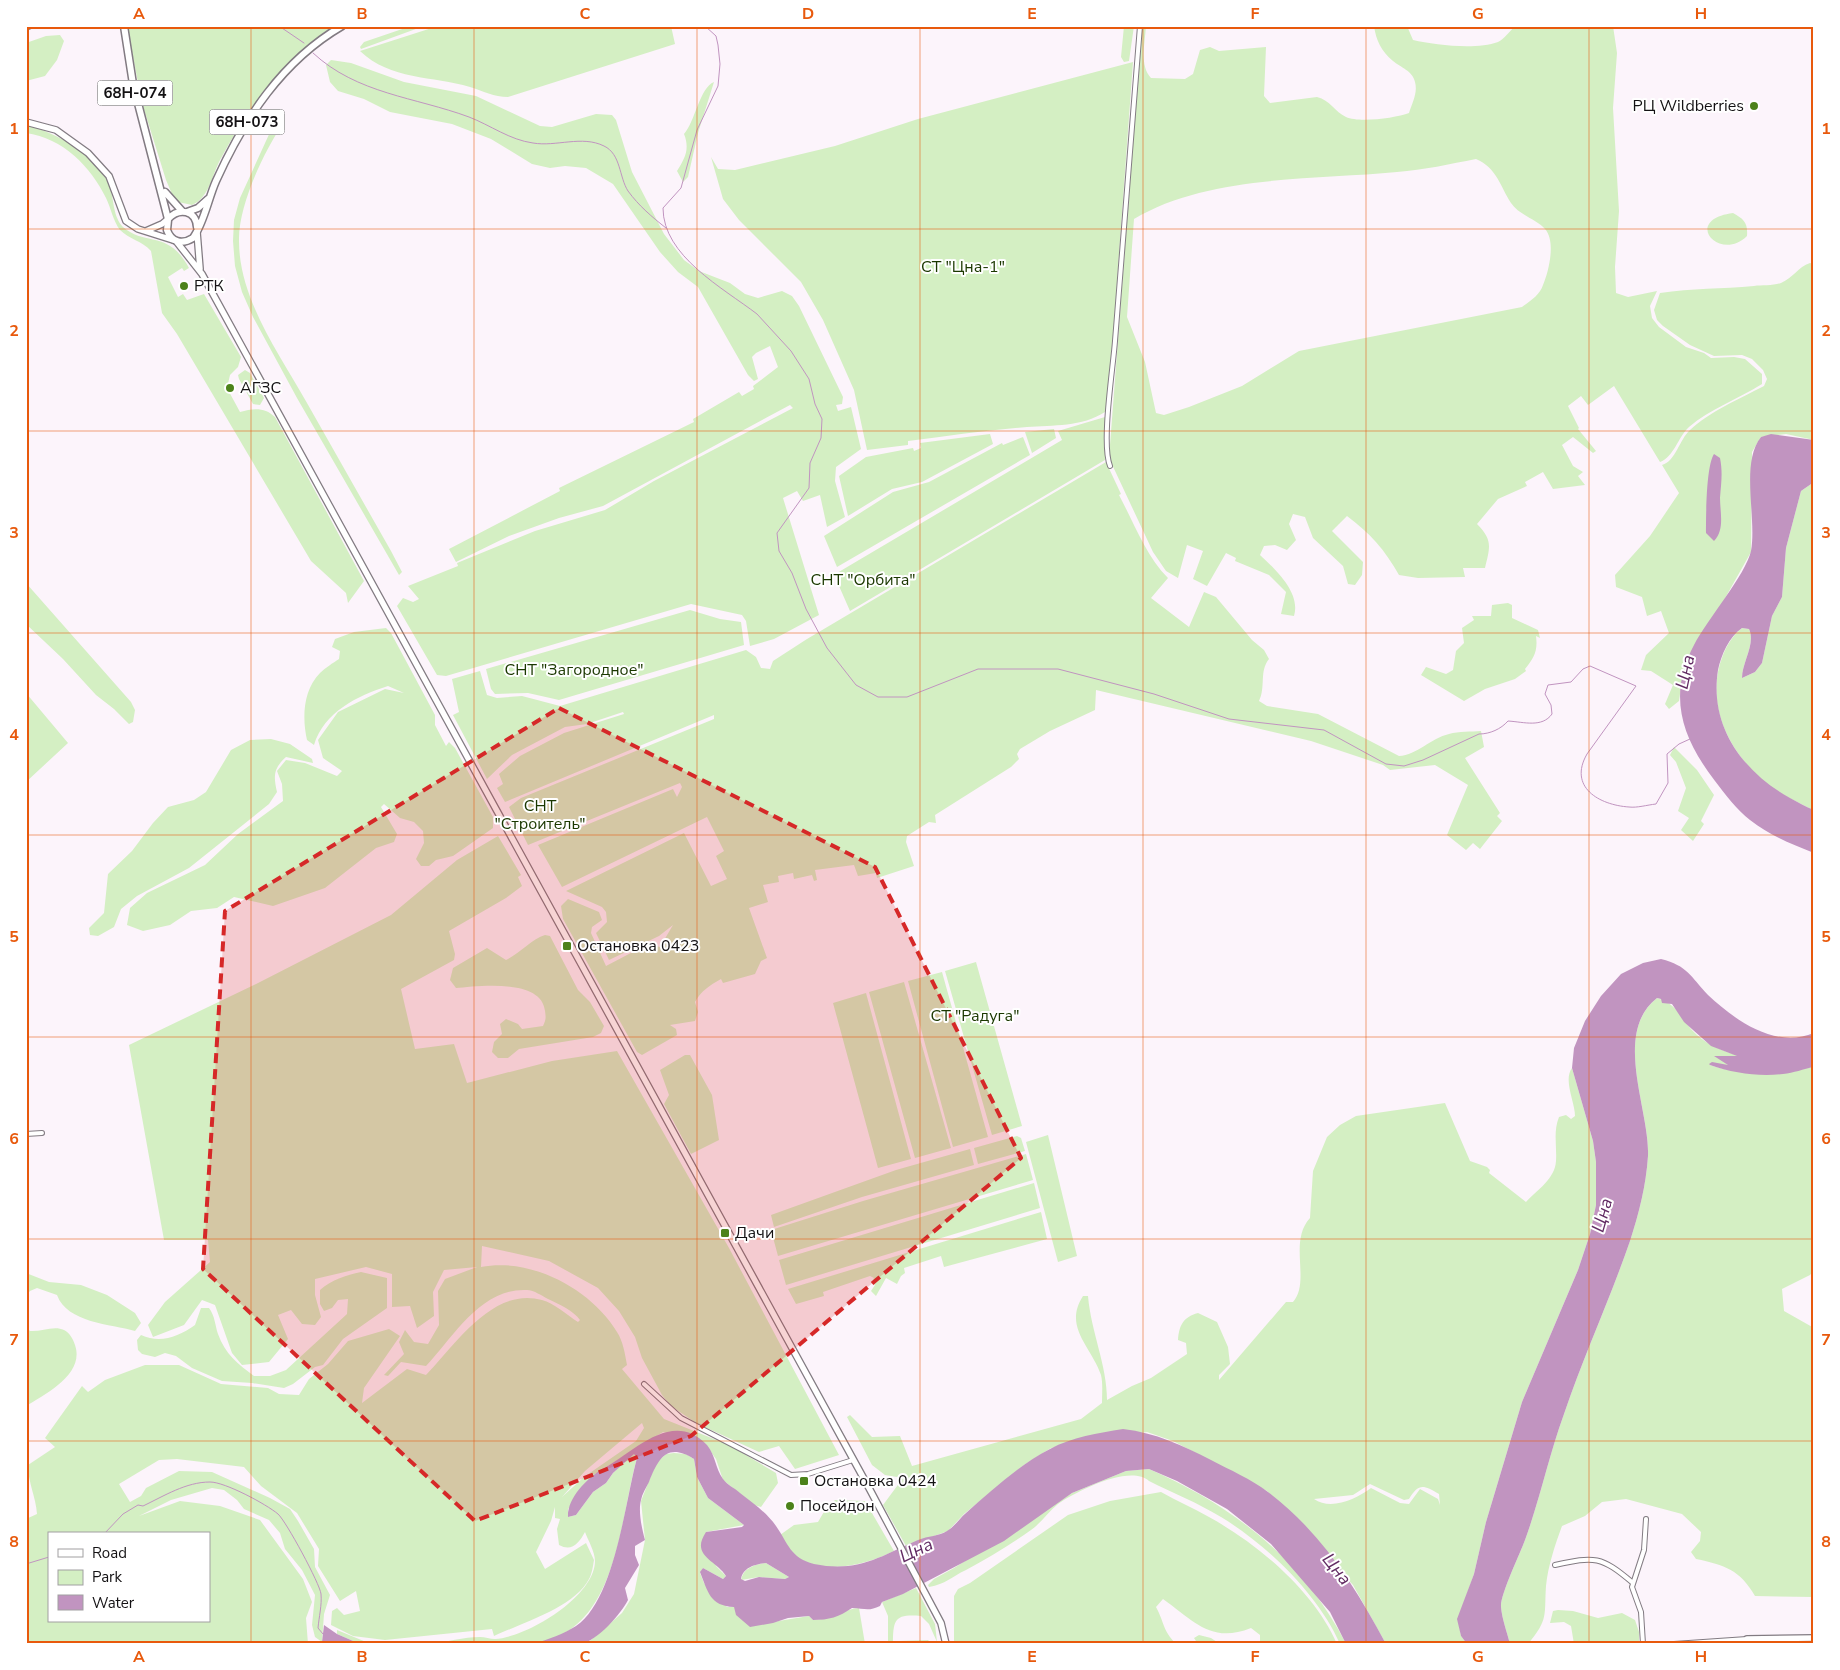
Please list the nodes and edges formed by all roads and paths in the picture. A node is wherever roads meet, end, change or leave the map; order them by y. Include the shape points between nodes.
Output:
1 (124, 26) edge
2 (342, 26) edge
3 (1140, 26) edge
4 (26, 122) edge
5 (161, 184) junction
6 (208, 198) junction
7 (185, 211) junction
8 (168, 219) junction
9 (197, 230) junction
10 (144, 231) junction
11 (176, 241) junction
12 (202, 274) junction
13 (1110, 466) dead end
14 (42, 1133) dead end
15 (26, 1134) edge
16 (644, 1384) dead end
17 (853, 1460) junction
18 (1646, 1519) dead end
19 (1555, 1565) dead end
20 (1633, 1583) junction
21 (1814, 1638) edge
22 (1746, 1641) edge
23 (946, 1644) edge
24 (1643, 1644) edge
25 (1674, 1644) edge

1 - 5 main road, 68Н-074 via 133,84
2 - 6 main road, 68Н-073 via 316,43 274,84 234,143
3 - 13 street via 1108,414
4 - 10 main road via 62,133 91,155 109,176 126,221 131,227
5 - 7 main road, 68Н-074 via 170,200
5 - 8 main road, 68Н-074
6 - 7 main road via 200,206
6 - 9 main road, 68Н-073
7 - 8 main road via 172,214
7 - 9 main road via 195,218
8 - 10 main road
8 - 11 main road, 68Н-073 via 168,234
9 - 11 main road via 188,241
9 - 12 main road, 68Н-073
10 - 11 main road
11 - 12 main road, 68Н-073
12 - 17 main road, 68Н-073
14 - 15 street
16 - 17 street via 681,1418 791,1475 808,1474
17 - 23 main road, 68Н-073 via 941,1623
18 - 20 street via 1644,1550
19 - 20 street via 1586,1558 1596,1560
20 - 24 street
21 - 22 main road
22 - 25 street

